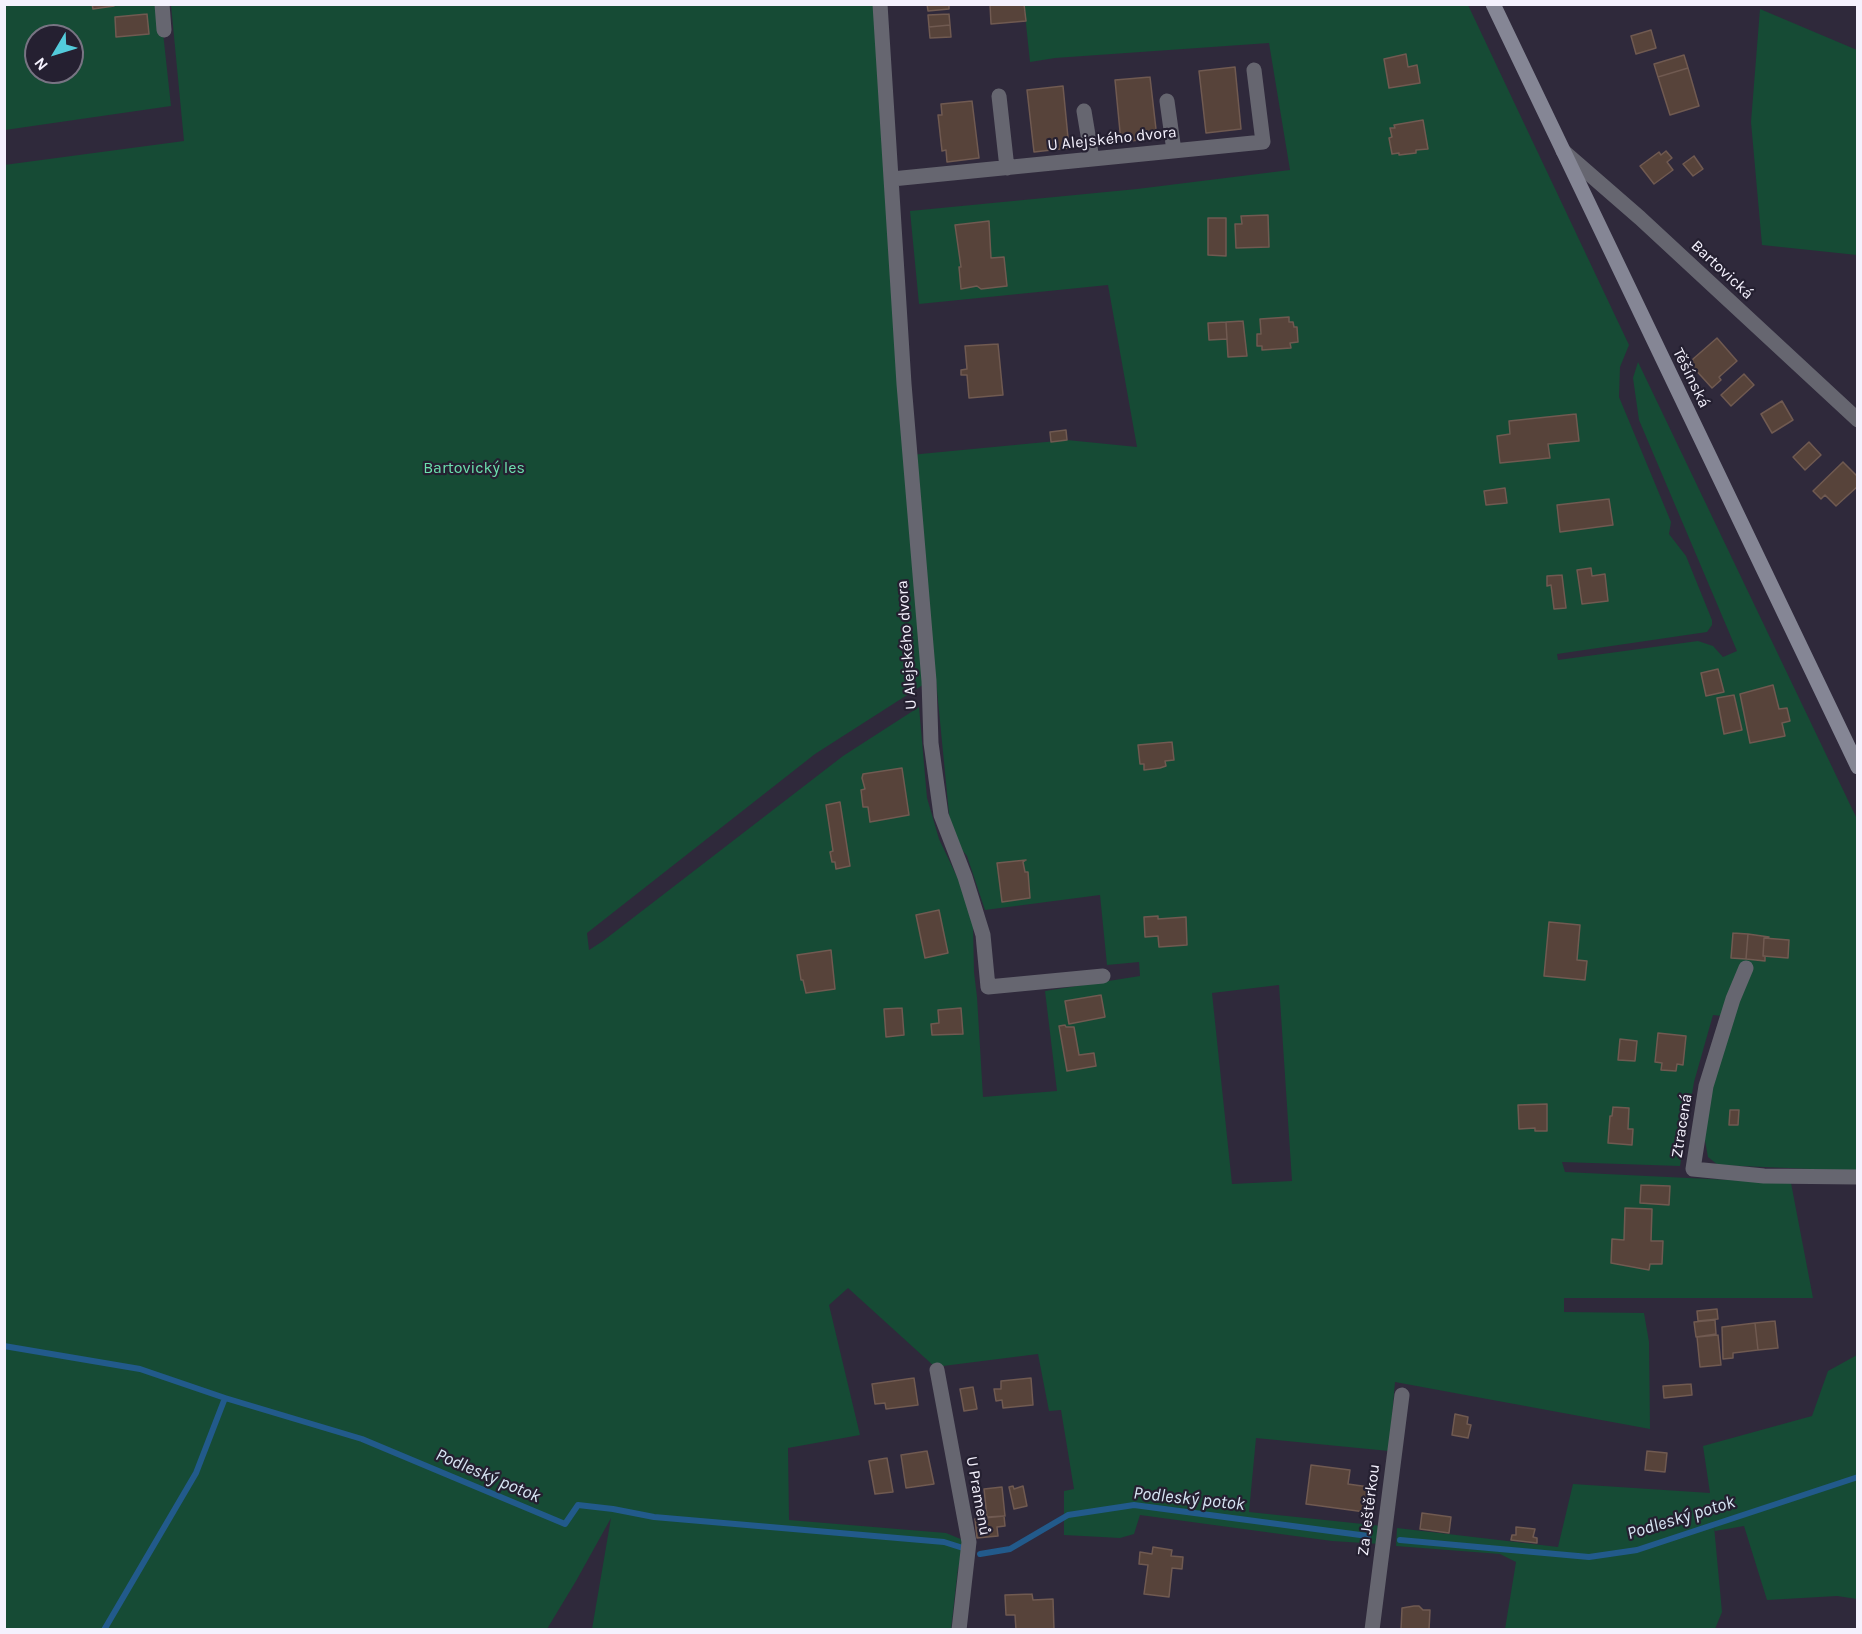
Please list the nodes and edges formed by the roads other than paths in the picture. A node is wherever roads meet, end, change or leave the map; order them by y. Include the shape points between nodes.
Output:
1 (162, 4) edge
2 (880, 4) edge
3 (1493, 4) edge
4 (164, 30) dead end
5 (1254, 70) dead end
6 (999, 96) dead end
7 (1167, 101) dead end
8 (1084, 111) dead end
9 (1561, 149) junction
10 (1174, 151) junction
11 (1092, 159) junction
12 (1007, 168) junction
13 (892, 179) junction
14 (1857, 420) edge
15 (1857, 767) edge
16 (1746, 968) dead end
17 (1102, 976) dead end
18 (1857, 1177) edge
19 (937, 1370) dead end
20 (1402, 1395) dead end
21 (959, 1629) edge
22 (1372, 1629) edge

1 - 4 street
2 - 13 street, U Alejského dvora
3 - 9 main road, Těšínská
5 - 10 street, U Alejského dvora via 1263,142
6 - 12 street
7 - 10 street
8 - 11 street
9 - 14 street, Bartovická
9 - 15 main road, Těšínská
10 - 11 street, U Alejského dvora
11 - 12 street, U Alejského dvora
12 - 13 street, U Alejského dvora
13 - 17 street, U Alejského dvora via 931,743 940,815 983,935 988,987
16 - 18 street, Ztracená via 1732,999 1706,1086 1693,1169 1764,1176
19 - 21 street, U Pramenů via 969,1542
20 - 22 street, Za Ještěrkou

